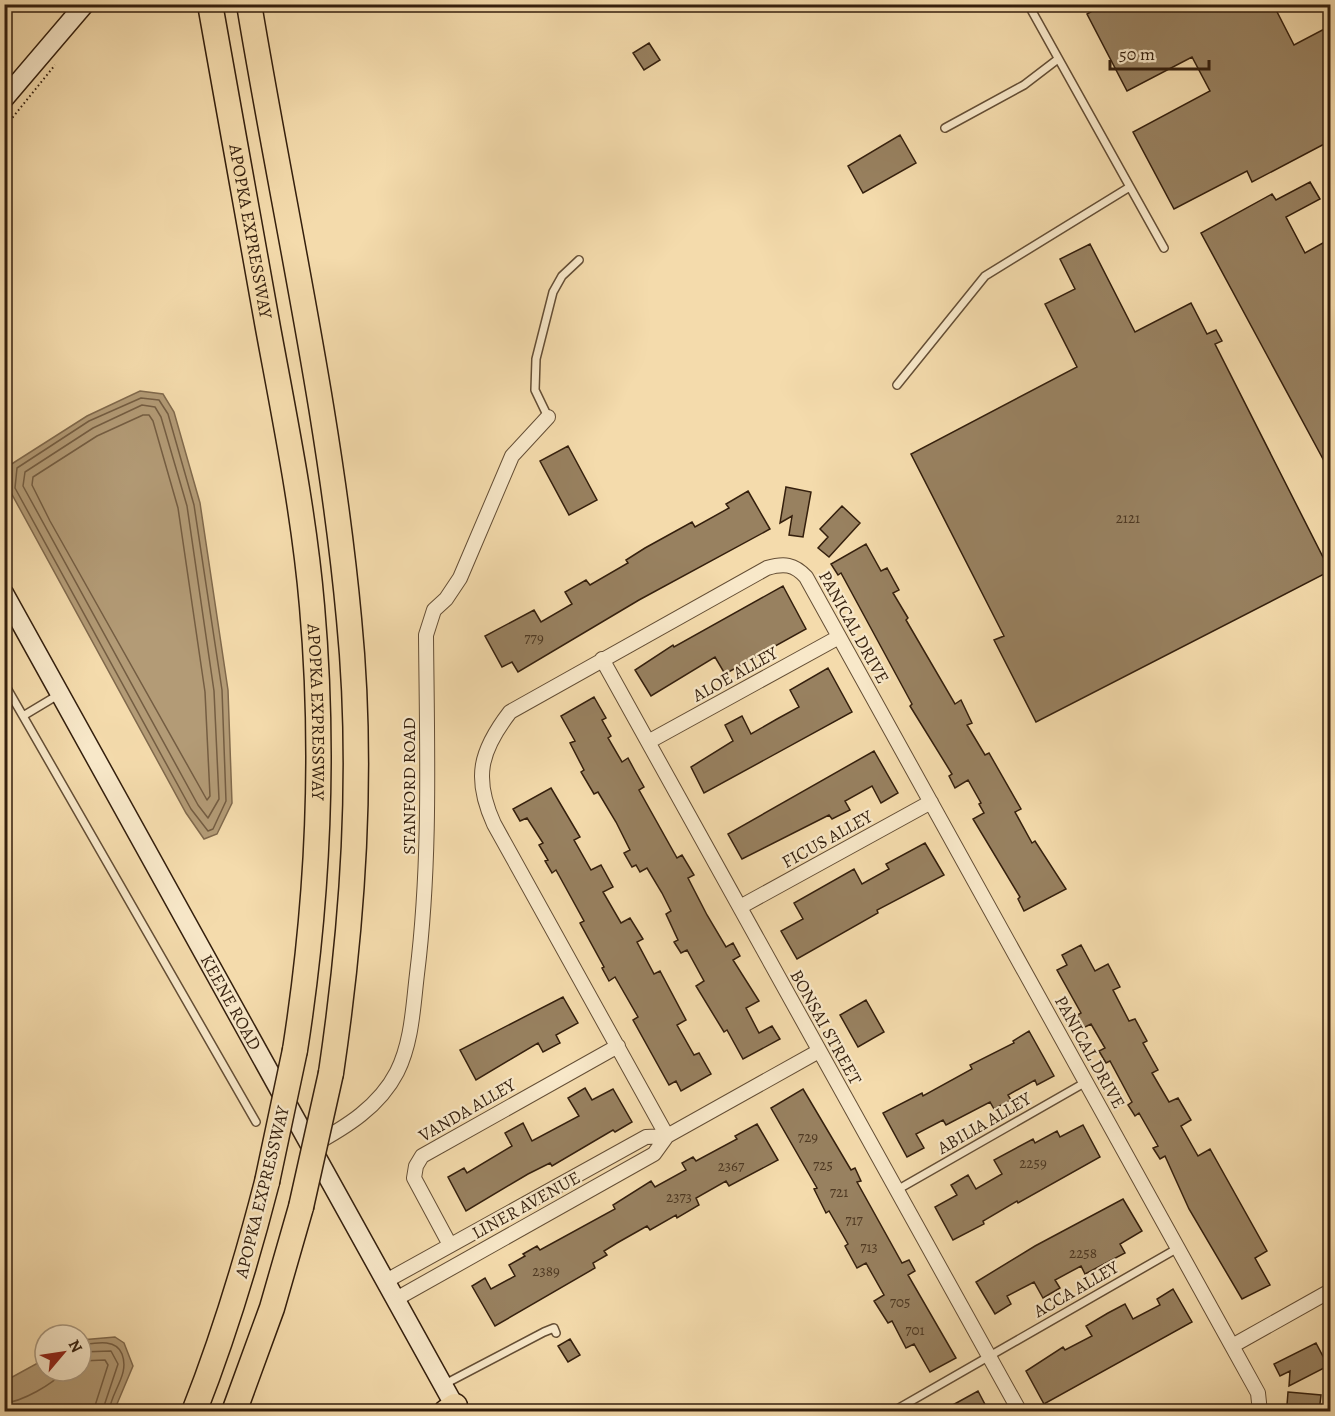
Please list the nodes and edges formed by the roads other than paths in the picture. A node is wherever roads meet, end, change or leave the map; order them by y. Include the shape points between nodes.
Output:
1 (85, 4) edge
2 (210, 4) edge
3 (249, 4) edge
4 (1028, 4) edge
5 (1058, 59) junction
6 (4, 99) edge
7 (945, 128) dead end
8 (1128, 188) junction
9 (1164, 248) dead end
10 (579, 260) dead end
11 (897, 385) dead end
12 (548, 417) joint
13 (4, 593) edge
14 (839, 637) junction
15 (602, 659) junction
16 (4, 683) edge
17 (60, 694) junction
18 (23, 716) junction
19 (648, 742) junction
20 (931, 802) junction
21 (740, 908) junction
22 (618, 1046) junction
23 (819, 1051) junction
24 (1086, 1082) junction
25 (256, 1122) dead end
26 (667, 1136) junction
27 (311, 1146) junction
28 (897, 1190) junction
29 (450, 1245) junction
30 (1178, 1248) junction
31 (386, 1281) junction
32 (1330, 1291) edge
33 (396, 1299) junction
34 (556, 1333) dead end
35 (1232, 1346) junction
36 (989, 1356) junction
37 (443, 1385) junction
38 (453, 1410) edge
39 (194, 1412) edge
40 (234, 1412) edge
41 (892, 1412) edge
42 (1020, 1412) edge
43 (1260, 1412) edge

1 - 6 main road
2 - 39 highway, APOPKA EXPRESSWAY, bridge via 279,384 312,605 318,703 318,814 311,924 295,1050 243,1273
3 - 40 highway, APOPKA EXPRESSWAY, bridge via 339,527 350,621 356,794 346,966 331,1073 301,1207 272,1308
4 - 5 lane
5 - 7 lane via 1023,86
5 - 8 lane
8 - 9 lane
8 - 11 lane via 985,276
10 - 12 lane via 552,292 538,348 535,390
12 - 27 street, STANFORD ROAD via 512,456 460,578 447,599 434,610 426,635 425,911 410,1032 397,1072 356,1120
13 - 17 main road, KEENE ROAD
14 - 15 street, PANICAL DRIVE via 806,577 792,565 779,564
14 - 19 street, ALOE ALLEY
14 - 20 street, PANICAL DRIVE
15 - 19 street, BONSAI STREET
15 - 22 street, PANICAL DRIVE via 510,712 487,747 482,790 494,824
16 - 18 lane
17 - 18 lane
17 - 27 main road, KEENE ROAD
18 - 25 lane
19 - 21 street, BONSAI STREET
20 - 21 street, FICUS ALLEY
20 - 24 street, PANICAL DRIVE
21 - 23 street, BONSAI STREET
22 - 26 street, PANICAL DRIVE
22 - 29 street, VANDA ALLEY via 422,1156 414,1178
23 - 26 street, LINER AVENUE
23 - 28 street, BONSAI STREET
24 - 28 lane, ABILIA ALLEY
24 - 30 street, PANICAL DRIVE
26 - 29 street, LINER AVENUE via 646,1137
26 - 33 street, LINER AVENUE via 654,1154
27 - 31 main road, KEENE ROAD
28 - 36 street, BONSAI STREET
29 - 31 street, LINER AVENUE
30 - 35 street, PANICAL DRIVE
30 - 36 lane, ACCA ALLEY
31 - 33 main road, KEENE ROAD
32 - 35 street
33 - 37 main road, KEENE ROAD
34 - 37 lane via 554,1328 544,1332
35 - 43 street, PANICAL DRIVE via 1258,1393
36 - 41 lane, ACCA ALLEY
36 - 42 street, BONSAI STREET
37 - 38 main road, KEENE ROAD

